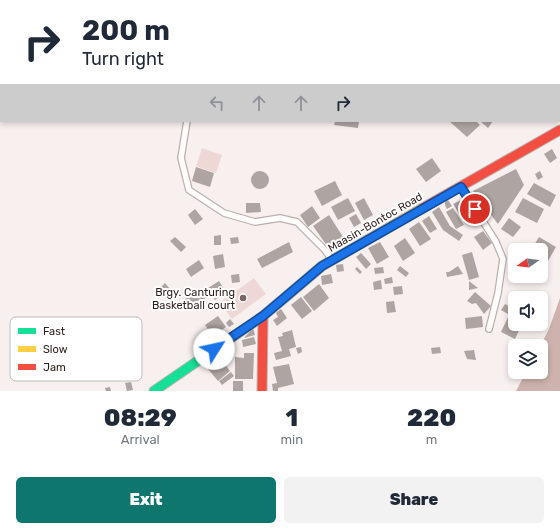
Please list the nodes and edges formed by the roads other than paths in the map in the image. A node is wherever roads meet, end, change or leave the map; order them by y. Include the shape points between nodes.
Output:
1 (187, 122) edge
2 (560, 130) edge
3 (461, 187) junction
4 (331, 260) junction
5 (263, 316) junction
6 (489, 329) dead end
7 (154, 391) edge
8 (262, 391) edge

1 - 4 lane via 181,158 189,190 224,213 255,222 280,218 297,222
2 - 3 main road, Maasin-Bontoc Road
3 - 4 main road, Maasin-Bontoc Road
3 - 6 lane via 496,242 503,259
4 - 5 main road, Maasin-Bontoc Road
5 - 7 main road, Maasin-Bontoc Road
5 - 8 main road

